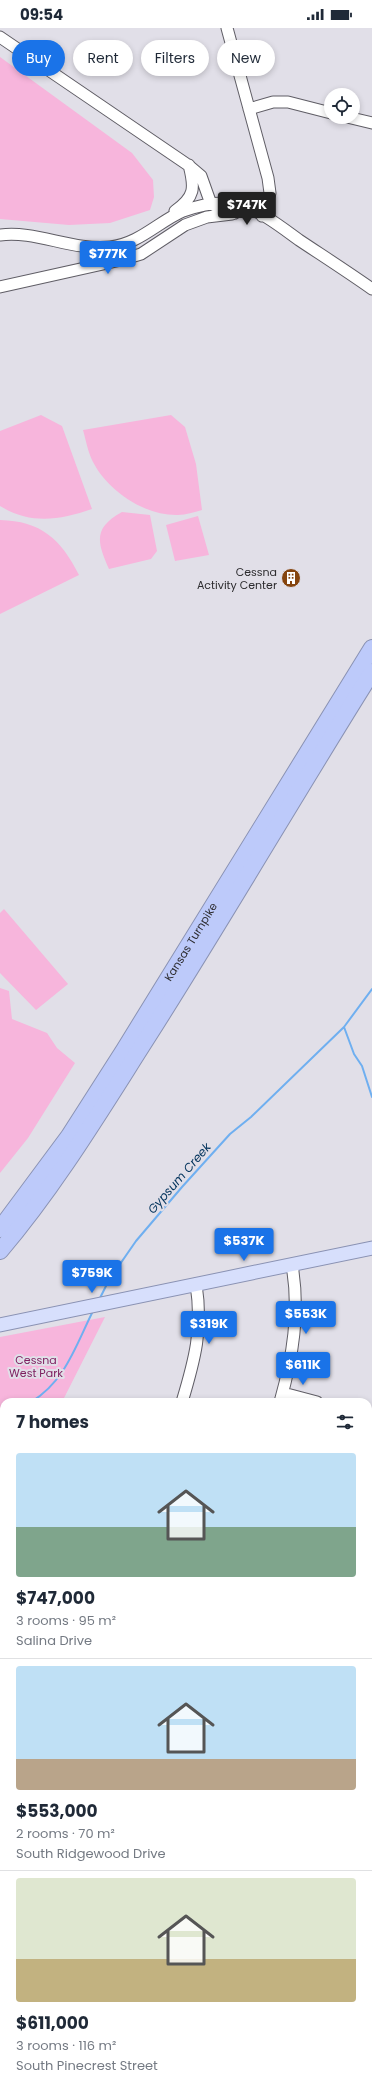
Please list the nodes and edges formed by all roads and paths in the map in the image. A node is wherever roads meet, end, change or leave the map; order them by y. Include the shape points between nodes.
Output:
1 (227, 28) edge
2 (0, 36) edge
3 (249, 109) junction
4 (324, 111) edge
5 (360, 120) edge
6 (372, 123) edge
7 (188, 165) junction
8 (211, 204) junction
9 (235, 213) junction
10 (262, 216) junction
11 (201, 219) junction
12 (161, 224) junction
13 (0, 235) edge
14 (0, 287) edge
15 (372, 289) edge
16 (372, 648) edge
17 (372, 672) edge
18 (0, 1229) edge
19 (372, 1248) edge
20 (0, 1251) edge
21 (292, 1265) junction
22 (196, 1284) junction
23 (0, 1326) edge
24 (282, 1397) edge
25 (183, 1398) edge

1 - 3 street
2 - 7 street
3 - 4 street via 273,102 288,102
3 - 10 street via 270,193
5 - 6 street
7 - 8 street via 201,176
7 - 12 street via 193,180 190,198
8 - 9 street via 221,210
8 - 10 street via 238,204
8 - 11 street
8 - 12 street via 183,211
9 - 10 street
9 - 11 street
10 - 15 street
11 - 14 street via 185,225 141,254
12 - 13 street via 134,240 97,249 27,236
16 - 18 highway, Kansas Turnpike via 124,1050 68,1136
17 - 20 highway, Kansas Turnpike via 206,945 106,1102 57,1175
19 - 21 main road
21 - 22 main road
21 - 24 street via 296,1290 296,1325
22 - 23 main road
22 - 25 street via 200,1307 198,1342

